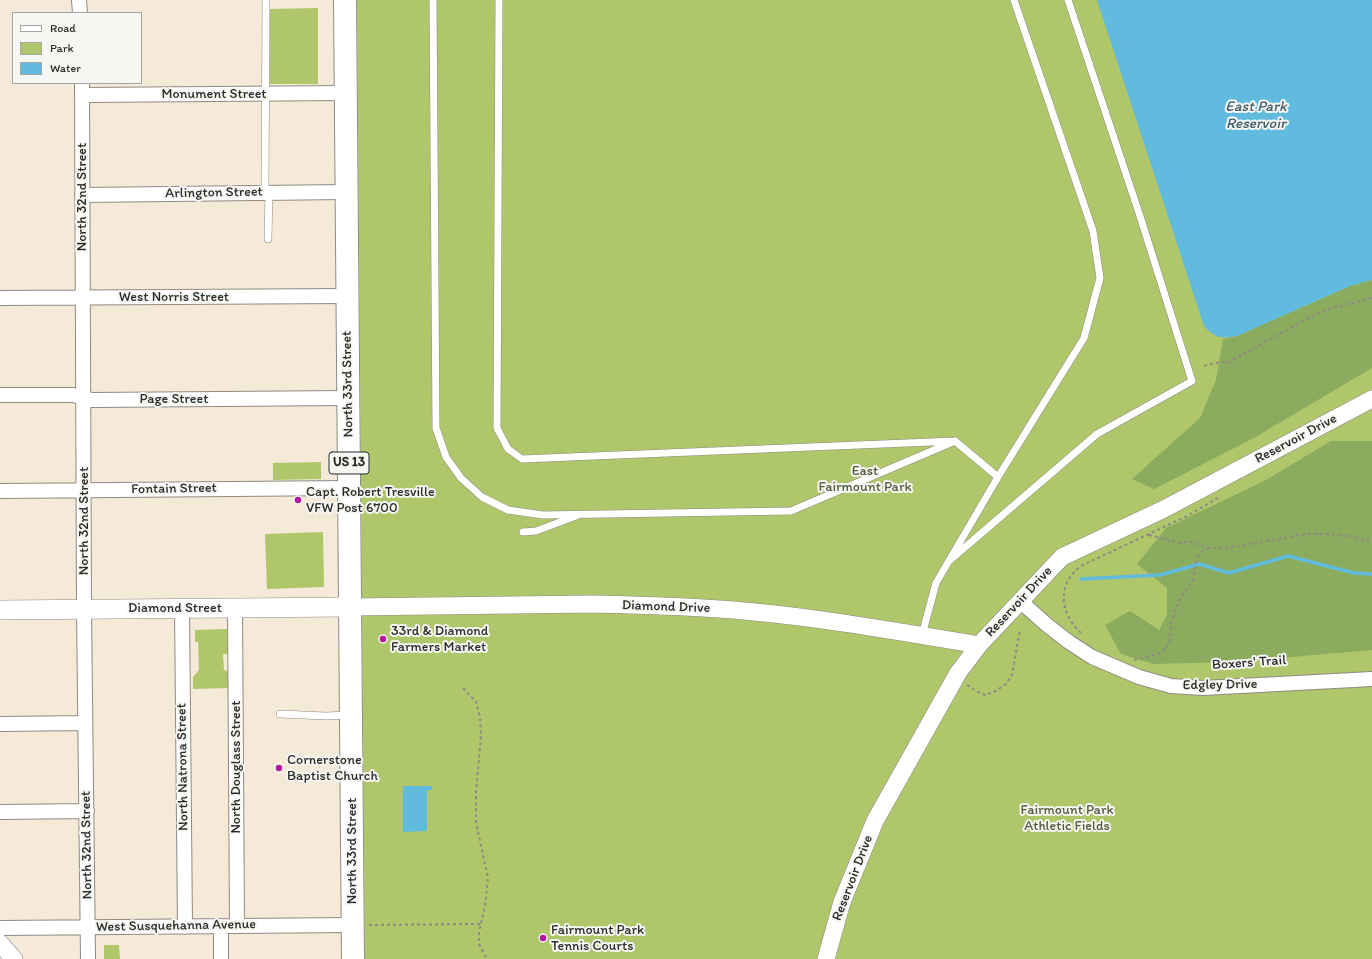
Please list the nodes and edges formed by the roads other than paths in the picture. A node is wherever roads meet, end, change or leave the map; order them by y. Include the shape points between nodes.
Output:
1 (79, 0) edge
2 (266, 0) edge
3 (345, 0) edge
4 (433, 0) edge
5 (499, 0) edge
6 (1014, 0) edge
7 (1068, 0) edge
8 (80, 12) edge
9 (82, 89) edge
10 (345, 93) junction
11 (266, 94) junction
12 (346, 192) junction
13 (267, 193) junction
14 (82, 195) junction
15 (268, 238) dead end
16 (347, 296) junction
17 (0, 298) edge
18 (83, 298) junction
19 (0, 395) edge
20 (83, 397) junction
21 (348, 398) junction
22 (1372, 399) edge
23 (955, 441) junction
24 (998, 477) junction
25 (349, 488) junction
26 (84, 490) junction
27 (0, 491) edge
28 (580, 514) junction
29 (523, 532) dead end
30 (949, 561) junction
31 (1020, 601) junction
32 (350, 607) junction
33 (182, 608) junction
34 (235, 608) junction
35 (84, 609) junction
36 (0, 610) edge
37 (922, 636) junction
38 (979, 645) junction
39 (1372, 678) edge
40 (280, 714) dead end
41 (350, 715) junction
42 (86, 723) junction
43 (0, 724) edge
44 (87, 811) junction
45 (0, 812) edge
46 (352, 925) junction
47 (185, 926) junction
48 (221, 926) junction
49 (237, 926) junction
50 (89, 927) junction
51 (0, 928) edge
52 (0, 943) edge
53 (14, 959) edge
54 (88, 959) edge
55 (221, 959) edge
56 (353, 959) edge
57 (826, 959) edge

1 - 8 street
2 - 11 lane
3 - 10 main road, North 33rd Street / US 13
4 - 28 lane via 436,428 446,457 461,478 482,497 508,510 543,515
5 - 23 lane via 497,428 508,449 522,459
6 - 24 lane via 1093,231 1100,278 1084,338
7 - 30 lane via 1192,381 1097,434
9 - 11 street, Monument Street
9 - 14 street, North 32nd Street
10 - 11 street, Monument Street
10 - 12 main road, North 33rd Street / US 13
11 - 13 lane
12 - 13 street, Arlington Street
12 - 16 main road, North 33rd Street / US 13
13 - 14 street, Arlington Street
13 - 15 lane
14 - 18 street, North 32nd Street
16 - 18 street, West Norris Street
16 - 21 main road, North 33rd Street / US 13
17 - 18 street, West Norris Street
18 - 20 street, North 32nd Street
19 - 20 street, Page Street
20 - 21 street, Page Street via 92,400
20 - 26 street, North 32nd Street
21 - 25 main road, North 33rd Street / US 13
22 - 31 street, Reservoir Drive via 1164,509 1062,557
23 - 24 lane
23 - 28 lane via 791,511
24 - 30 lane
25 - 26 street, Fontain Street
25 - 32 main road, North 33rd Street / US 13
26 - 27 street, Fontain Street
26 - 35 street, North 32nd Street
28 - 29 lane via 536,531
30 - 37 lane via 936,583
31 - 38 street, Reservoir Drive
31 - 39 street, Edgley Drive via 1047,625 1092,657 1139,677 1171,686 1204,688
32 - 34 main road, Diamond Street
32 - 37 street, Diamond Drive via 584,604 671,606 778,614
32 - 41 main road, North 33rd Street / US 13
33 - 34 main road, Diamond Street
33 - 35 main road, Diamond Street
33 - 47 street, North Natrona Street
34 - 49 street, North Douglass Street
35 - 36 main road, Diamond Street
35 - 42 street, North 32nd Street
37 - 38 street, Diamond Drive
38 - 57 street, Reservoir Drive via 958,673 875,821 842,902
40 - 41 lane
41 - 46 main road, North 33rd Street / US 13
42 - 43 street
42 - 44 street, North 32nd Street
44 - 45 street
44 - 50 street, North 32nd Street
46 - 49 street, West Susquehanna Avenue
46 - 56 main road, North 33rd Street / US 13
47 - 48 street, West Susquehanna Avenue
47 - 50 street, West Susquehanna Avenue
48 - 49 street, West Susquehanna Avenue
48 - 55 street
50 - 51 street, West Susquehanna Avenue
50 - 54 street, North 32nd Street
52 - 53 street

